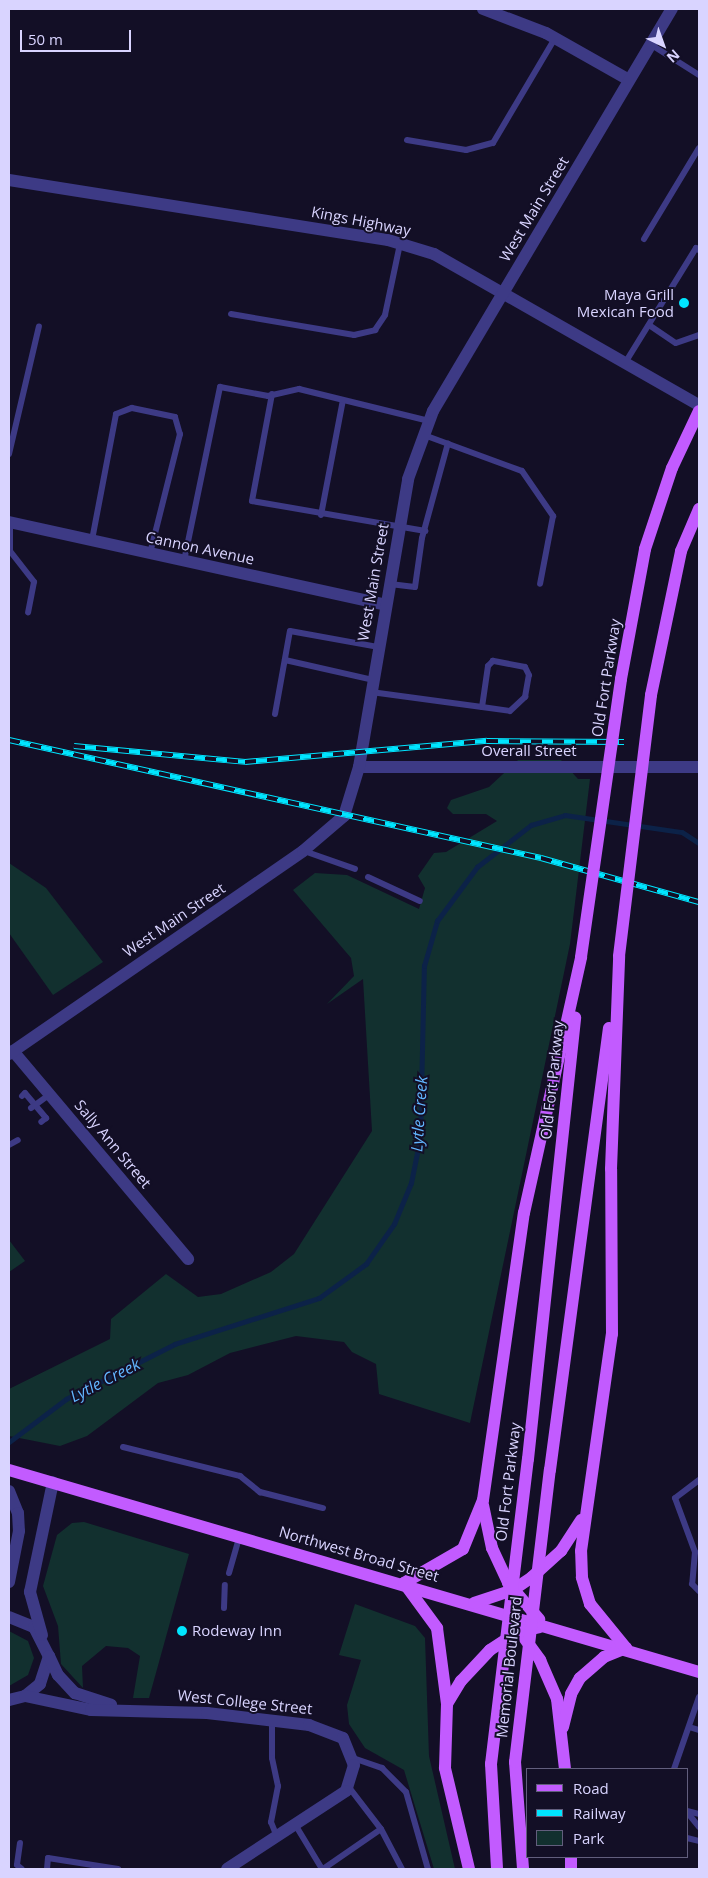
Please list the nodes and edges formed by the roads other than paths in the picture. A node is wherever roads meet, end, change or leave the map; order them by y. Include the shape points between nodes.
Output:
1 (484, 9) edge
2 (672, 9) edge
3 (555, 38) junction
4 (650, 44) junction
5 (699, 75) edge
6 (629, 80) junction
7 (407, 140) dead end
8 (699, 148) edge
9 (9, 180) edge
10 (644, 239) dead end
11 (400, 244) junction
12 (698, 247) edge
13 (501, 295) junction
14 (231, 314) dead end
15 (648, 325) junction
16 (39, 326) dead end
17 (699, 335) edge
18 (625, 363) junction
19 (272, 394) junction
20 (343, 400) junction
21 (699, 405) edge
22 (699, 411) edge
23 (429, 421) junction
24 (424, 435) junction
25 (448, 443) junction
26 (9, 454) edge
27 (699, 509) edge
28 (321, 515) junction
29 (10, 522) edge
30 (399, 527) junction
31 (425, 531) junction
32 (92, 540) junction
33 (150, 553) junction
34 (184, 561) junction
35 (388, 584) junction
36 (540, 584) dead end
37 (385, 605) junction
38 (28, 612) dead end
39 (378, 647) junction
40 (285, 660) junction
41 (372, 686) junction
42 (482, 707) junction
43 (275, 714) dead end
44 (360, 767) junction
45 (699, 768) edge
46 (303, 851) junction
47 (355, 870) dead end
48 (368, 877) dead end
49 (420, 900) dead end
50 (619, 956) junction
51 (581, 957) junction
52 (11, 1052) edge
53 (50, 1094) junction
54 (22, 1096) dead end
55 (33, 1107) junction
56 (42, 1122) dead end
57 (18, 1140) dead end
58 (9, 1145) edge
59 (188, 1259) dead end
60 (123, 1446) dead end
61 (15, 1471) edge
62 (699, 1480) edge
63 (53, 1482) junction
64 (9, 1491) edge
65 (483, 1500) junction
66 (323, 1508) dead end
67 (584, 1515) junction
68 (239, 1537) junction
69 (228, 1573) dead end
70 (9, 1582) edge
71 (404, 1584) junction
72 (225, 1585) dead end
73 (513, 1590) junction
74 (699, 1592) edge
75 (474, 1604) junction
76 (224, 1608) dead end
77 (9, 1617) edge
78 (547, 1626) junction
79 (518, 1632) junction
80 (42, 1635) junction
81 (626, 1648) junction
82 (49, 1656) junction
83 (699, 1672) edge
84 (18, 1698) edge
85 (699, 1698) edge
86 (447, 1704) junction
87 (9, 1708) edge
88 (120, 1708) junction
89 (272, 1721) junction
90 (563, 1728) junction
91 (689, 1728) junction
92 (699, 1730) edge
93 (353, 1756) junction
94 (565, 1768) edge
95 (674, 1768) edge
96 (348, 1786) junction
97 (688, 1813) edge
98 (296, 1826) junction
99 (699, 1827) edge
100 (381, 1829) junction
101 (277, 1838) junction
102 (20, 1843) dead end
103 (22, 1869) edge
104 (47, 1869) edge
105 (118, 1869) edge
106 (227, 1869) edge
107 (323, 1869) edge
108 (402, 1869) edge
109 (428, 1869) edge
110 (469, 1869) edge
111 (497, 1869) edge
112 (523, 1869) edge

1 - 3 street
2 - 4 street, West Main Street
3 - 6 street
3 - 7 lane via 493,143 466,150
4 - 5 lane
4 - 6 street, West Main Street
6 - 13 street, West Main Street
8 - 10 lane
9 - 11 street, Kings Highway
11 - 13 street, Kings Highway via 434,254
11 - 14 lane via 385,315 375,330 354,335
12 - 15 lane
13 - 18 street, Kings Highway
13 - 23 street, West Main Street
15 - 17 lane via 676,343
15 - 18 lane
16 - 26 lane
18 - 21 street, Kings Highway
19 - 20 lane via 300,389
19 - 28 lane via 252,501
19 - 34 lane via 220,387
20 - 23 lane
20 - 28 lane
22 - 51 main road, Old Fort Parkway, bridge via 672,468 645,549 621,679
23 - 24 street, West Main Street
24 - 25 lane
24 - 30 street, West Main Street via 408,478
25 - 31 lane
25 - 36 lane via 522,471 553,516
27 - 50 main road, bridge via 681,551 651,695
28 - 30 lane
29 - 32 street, Cannon Avenue
29 - 38 lane via 10,551 34,582
30 - 31 lane
30 - 35 street, West Main Street
31 - 35 lane via 415,587
32 - 33 street, Cannon Avenue
32 - 33 lane via 116,414 132,408 175,417 180,434
33 - 34 street, Cannon Avenue
34 - 37 street, Cannon Avenue
35 - 37 street, West Main Street
37 - 39 street, West Main Street
39 - 40 lane via 290,631
39 - 41 street, West Main Street
40 - 41 lane
40 - 43 lane
41 - 42 lane
41 - 44 street, West Main Street
42 - 42 lane via 510,711 520,705 529,675 525,667 492,661 488,666
44 - 45 street, Overall Street
44 - 46 street, West Main Street via 344,816
46 - 47 lane
46 - 52 street, West Main Street
48 - 49 lane
50 - 67 main road via 611,1169 612,1334
50 - 112 main road, Memorial Boulevard, bridge via 550,1470 515,1762
51 - 65 main road via 524,1213
51 - 111 main road, Old Fort Parkway, bridge via 528,1459 491,1764
52 - 53 street, Sally Ann Street
53 - 55 lane
53 - 59 street, Sally Ann Street
54 - 55 lane via 25,1093
55 - 56 lane via 46,1118
57 - 58 lane
60 - 66 lane via 240,1476 260,1492
61 - 63 main road, Northwest Broad Street
62 - 74 lane via 675,1498 696,1552 692,1584
63 - 68 main road, Northwest Broad Street
63 - 80 street, West College Street via 30,1592
64 - 70 street via 18,1513 19,1531
65 - 71 main road via 463,1549
65 - 73 main road via 492,1548
67 - 73 main road via 561,1552
67 - 81 main road via 585,1590 599,1618
68 - 69 lane
68 - 71 main road, Northwest Broad Street
71 - 75 main road, Northwest Broad Street
71 - 86 main road via 437,1628
72 - 76 lane
73 - 75 main road
73 - 78 main road
75 - 78 main road, Northwest Broad Street
75 - 79 main road
77 - 80 street via 26,1621
78 - 79 main road
78 - 81 main road, Northwest Broad Street
79 - 86 main road via 468,1672
79 - 90 main road via 548,1674
80 - 82 street, West College Street
81 - 83 main road, Northwest Broad Street
81 - 90 main road via 587,1669 571,1694
82 - 84 street via 45,1675
82 - 88 street, West College Street via 58,1675 76,1693
84 - 87 street
84 - 88 street, West College Street via 91,1710
85 - 91 lane
86 - 110 main road via 445,1768
88 - 89 street, West College Street
89 - 93 street, West College Street via 328,1729 343,1738
89 - 101 lane via 278,1786 271,1822
90 - 94 main road
91 - 92 lane
91 - 95 lane
93 - 96 street
93 - 109 lane via 382,1768 406,1792
96 - 98 street
96 - 100 lane
97 - 99 lane
98 - 101 street
98 - 107 lane
100 - 107 lane
100 - 108 lane
101 - 106 street
102 - 103 lane via 17,1865
104 - 105 lane via 48,1858

